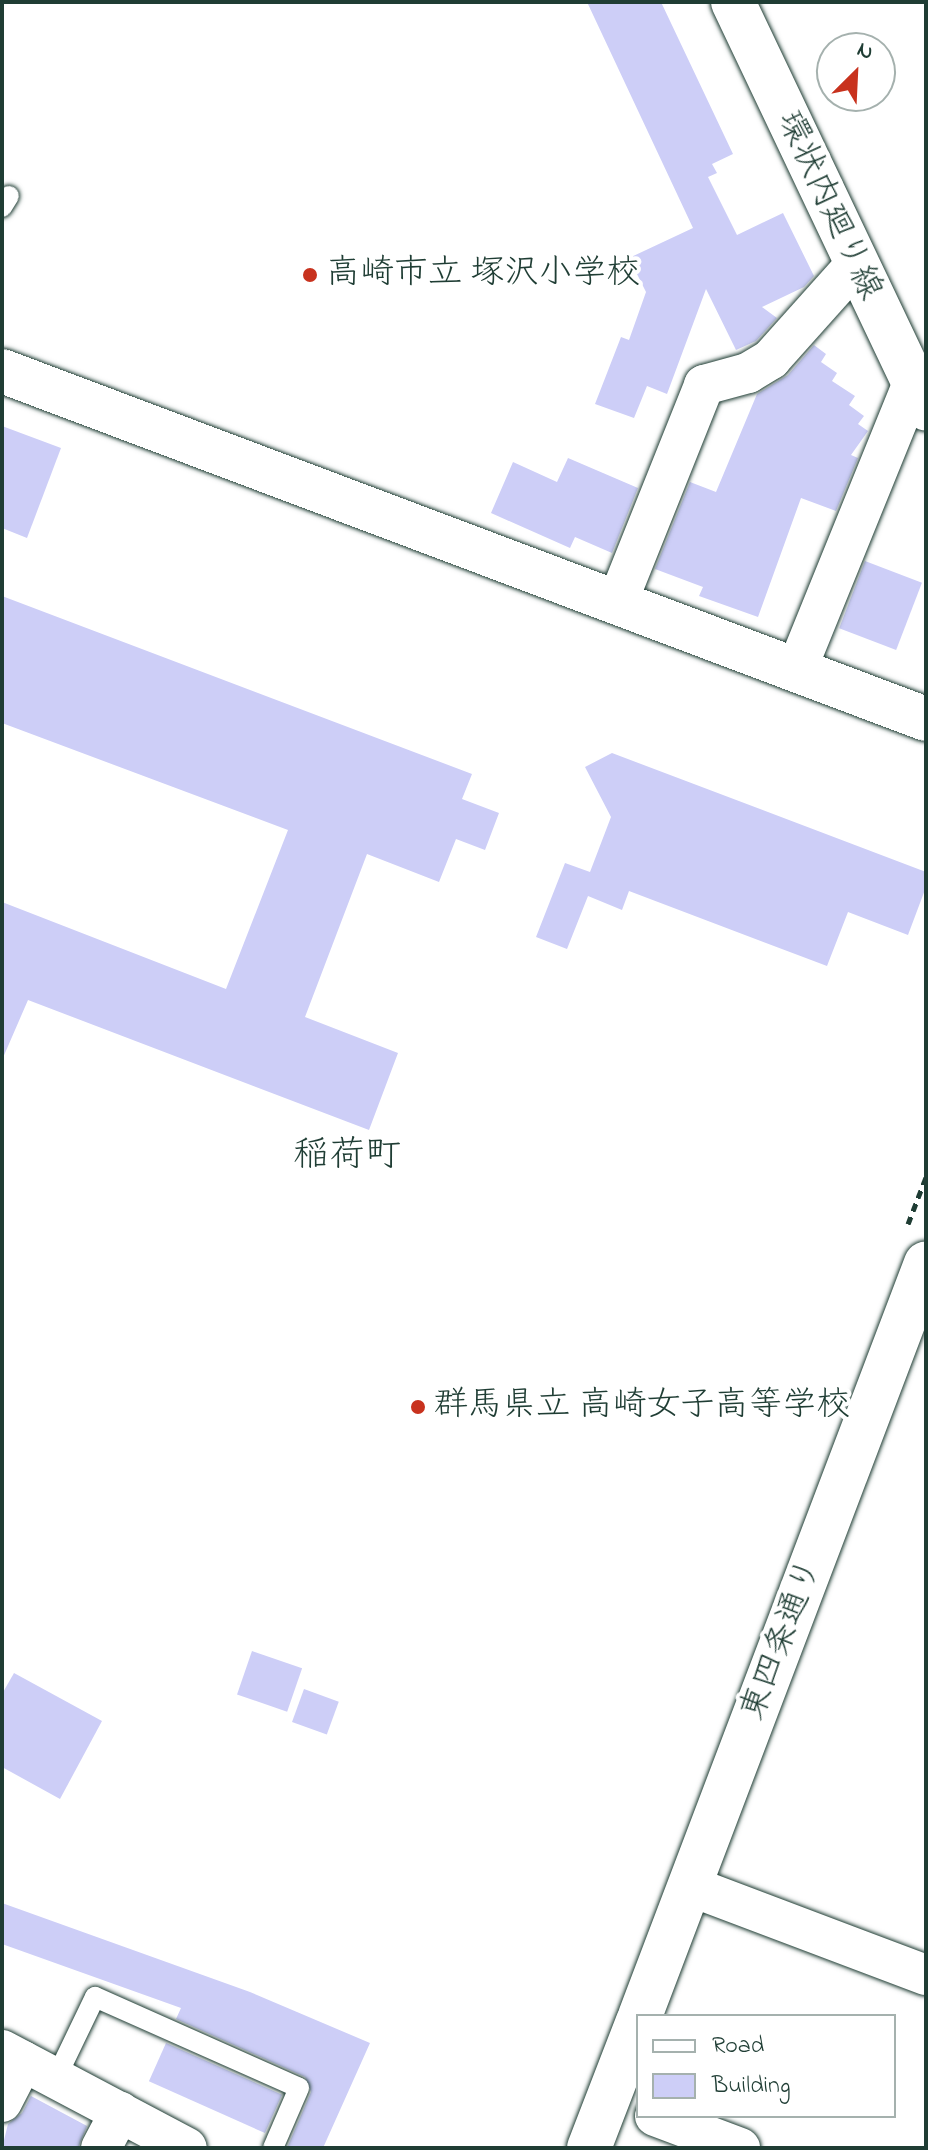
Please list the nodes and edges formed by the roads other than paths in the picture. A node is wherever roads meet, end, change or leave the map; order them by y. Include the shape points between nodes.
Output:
1 (733, 2) edge
2 (855, 265) junction
3 (2, 371) edge
4 (920, 394) edge
5 (617, 603) junction
6 (796, 671) junction
7 (926, 719) edge
8 (926, 1263) edge
9 (690, 1886) junction
10 (926, 1975) edge
11 (641, 2014) edge
12 (636, 2034) edge
13 (27, 2063) edge
14 (2, 2102) edge
15 (623, 2104) edge
16 (120, 2112) junction
17 (660, 2118) edge
18 (101, 2148) edge
19 (187, 2148) edge
20 (273, 2148) edge
21 (589, 2148) edge
22 (740, 2148) edge

1 - 2 street, 環状内廻り線
2 - 4 street, 環状内廻り線
2 - 5 street via 771,359 748,373 704,385
3 - 5 street
4 - 6 street
5 - 6 street
6 - 7 street
8 - 9 street, 東四条通り
9 - 10 street
9 - 11 street, 東四条通り
12 - 15 street, 東四条通り
13 - 14 street
13 - 16 street
13 - 20 lane via 95,1997 299,2088
15 - 21 street, 東四条通り
16 - 18 street
16 - 19 street
17 - 22 street

